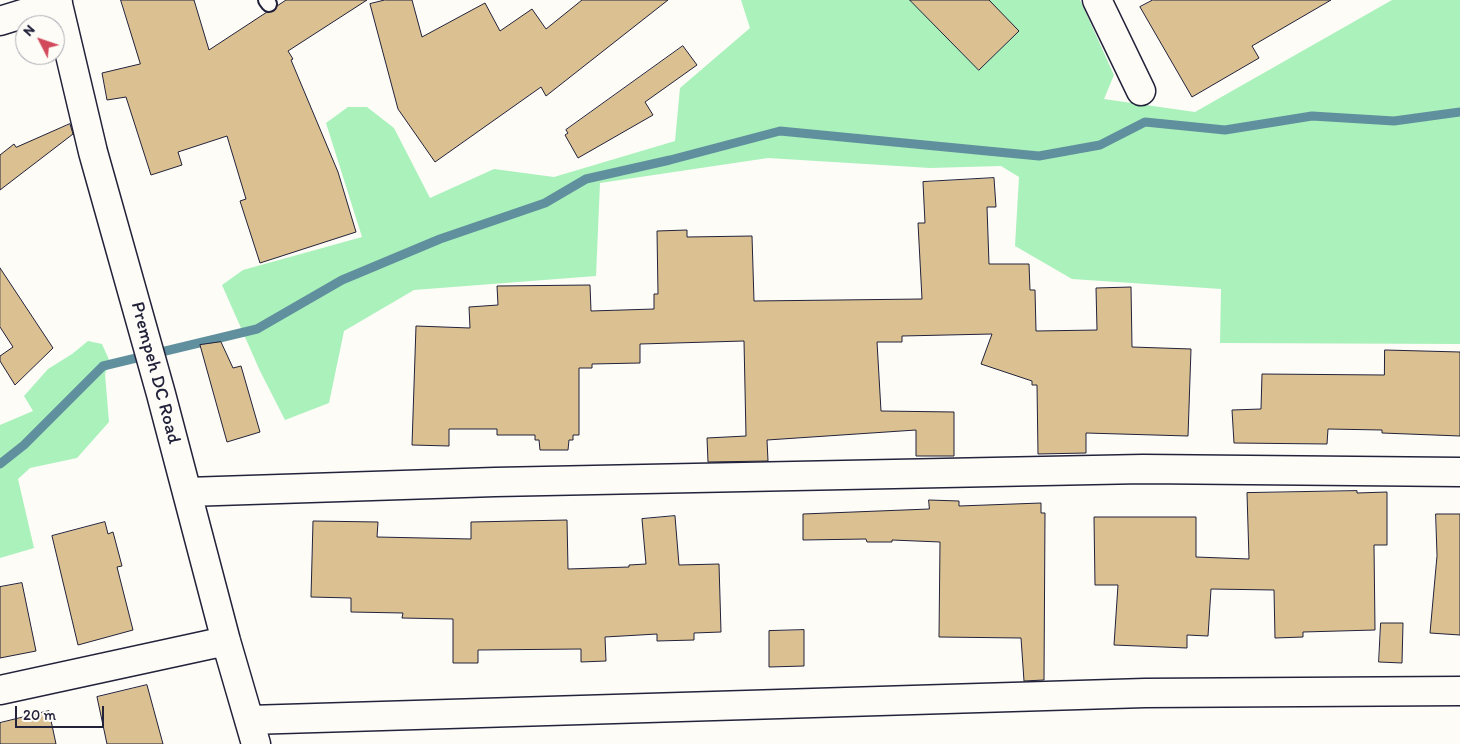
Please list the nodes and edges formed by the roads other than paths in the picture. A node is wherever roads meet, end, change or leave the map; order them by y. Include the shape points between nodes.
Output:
1 (1097, 0) edge
2 (58, 2) edge
3 (0, 20) edge
4 (1141, 91) dead end
5 (1460, 472) edge
6 (187, 492) junction
7 (226, 641) junction
8 (0, 690) edge
9 (1460, 691) edge
10 (253, 732) edge

1 - 4 street
2 - 3 street
2 - 6 street, Prempeh DC Road via 93,152
5 - 6 street via 1143,469
6 - 7 street, Prempeh DC Road
7 - 8 street
7 - 10 street, Prempeh DC Road
9 - 10 street via 1145,693

